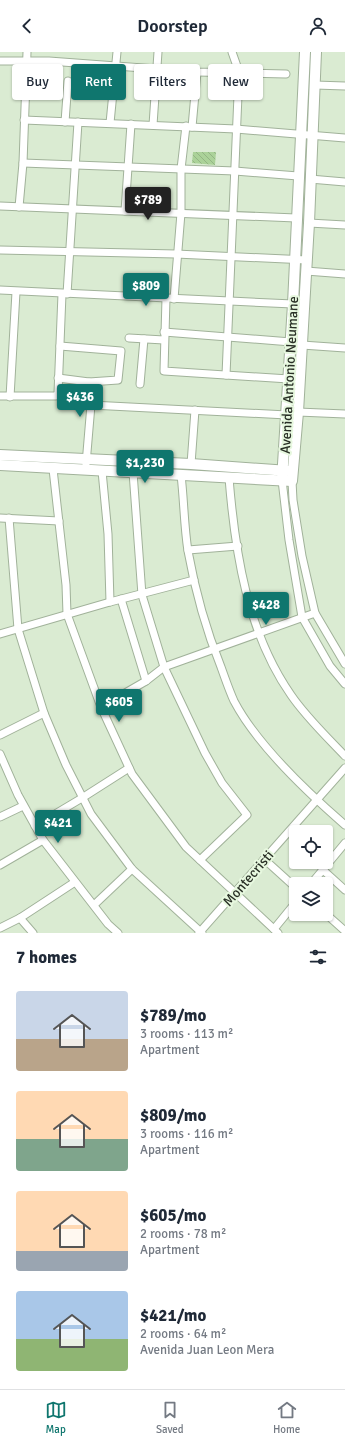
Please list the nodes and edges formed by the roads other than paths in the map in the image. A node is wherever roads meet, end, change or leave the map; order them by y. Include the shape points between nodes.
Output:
1 (27, 52) edge
2 (117, 52) edge
3 (158, 52) edge
4 (232, 52) edge
5 (305, 52) edge
6 (316, 52) edge
7 (0, 61) edge
8 (27, 61) junction
9 (80, 64) edge
10 (116, 64) edge
11 (157, 64) edge
12 (236, 64) edge
13 (263, 73) edge
14 (286, 74) dead end
15 (68, 81) dead end
16 (315, 85) junction
17 (345, 86) edge
18 (112, 100) edge
19 (154, 100) edge
20 (193, 100) edge
21 (238, 100) edge
22 (24, 120) junction
23 (65, 122) junction
24 (78, 122) junction
25 (110, 124) junction
26 (130, 124) junction
27 (153, 125) junction
28 (189, 127) junction
29 (236, 129) junction
30 (301, 134) junction
31 (313, 135) junction
32 (345, 138) edge
33 (23, 163) junction
34 (76, 165) junction
35 (127, 167) junction
36 (181, 169) junction
37 (235, 172) junction
38 (298, 176) junction
39 (310, 179) junction
40 (345, 182) edge
41 (0, 206) edge
42 (19, 207) junction
43 (72, 210) junction
44 (125, 211) junction
45 (180, 213) junction
46 (232, 215) junction
47 (296, 218) junction
48 (309, 223) junction
49 (345, 225) edge
50 (0, 250) edge
51 (70, 252) junction
52 (176, 254) junction
53 (231, 256) junction
54 (296, 259) junction
55 (307, 260) junction
56 (306, 271) junction
57 (345, 274) edge
58 (0, 290) edge
59 (16, 292) junction
60 (65, 294) junction
61 (166, 298) junction
62 (174, 299) junction
63 (229, 301) junction
64 (293, 304) junction
65 (164, 336) junction
66 (228, 337) junction
67 (129, 338) dead end
68 (144, 339) junction
69 (291, 342) junction
70 (302, 345) junction
71 (60, 346) junction
72 (345, 348) edge
73 (226, 375) junction
74 (58, 378) junction
75 (289, 378) junction
76 (90, 382) junction
77 (140, 384) dead end
78 (0, 396) edge
79 (10, 397) junction
80 (91, 405) junction
81 (195, 410) junction
82 (298, 412) junction
83 (345, 414) edge
84 (287, 415) junction
85 (0, 455) edge
86 (86, 459) junction
87 (191, 464) junction
88 (0, 465) edge
89 (52, 469) junction
90 (85, 470) junction
91 (102, 471) junction
92 (133, 472) junction
93 (181, 475) junction
94 (288, 476) junction
95 (229, 478) junction
96 (0, 518) edge
97 (9, 518) junction
98 (59, 521) junction
99 (238, 546) junction
100 (188, 550) junction
101 (194, 580) junction
102 (142, 595) junction
103 (121, 600) junction
104 (110, 602) junction
105 (315, 613) junction
106 (67, 614) junction
107 (302, 618) junction
108 (18, 629) junction
109 (259, 632) junction
110 (0, 634) edge
111 (214, 650) junction
112 (345, 664) edge
113 (164, 667) junction
114 (146, 681) junction
115 (345, 684) edge
116 (101, 707) junction
117 (44, 713) junction
118 (0, 735) edge
119 (0, 754) edge
120 (345, 756) edge
121 (2, 762) edge
122 (129, 768) junction
123 (345, 768) edge
124 (82, 798) junction
125 (317, 801) junction
126 (24, 806) junction
127 (0, 817) edge
128 (345, 825) edge
129 (35, 826) junction
130 (43, 840) junction
131 (345, 844) edge
132 (200, 860) junction
133 (264, 860) junction
134 (0, 865) edge
135 (132, 869) junction
136 (323, 870) junction
137 (316, 877) edge
138 (76, 882) junction
139 (289, 882) edge
140 (345, 890) edge
141 (235, 894) junction
142 (94, 905) junction
143 (289, 912) edge
144 (20, 918) junction
145 (333, 920) edge
146 (0, 928) edge
147 (276, 931) edge
148 (345, 931) edge
149 (200, 932) edge
150 (33, 933) edge
151 (118, 933) edge

1 - 8 street
2 - 10 street
3 - 11 street
4 - 12 street
5 - 30 street, Avenida Antonio Neumane
6 - 16 street, Avenida Antonio Neumane
7 - 8 street
8 - 9 street
8 - 22 street
13 - 14 street
15 - 23 street
16 - 17 street
16 - 31 street, Avenida Antonio Neumane
18 - 25 street
19 - 27 street
20 - 28 street
21 - 29 street
22 - 23 street
22 - 33 street
23 - 24 street
24 - 25 street
24 - 34 street
25 - 26 street
26 - 27 street
26 - 35 street
27 - 28 street
28 - 29 street
28 - 36 street
29 - 30 street
29 - 37 street
30 - 31 street
30 - 38 street, Avenida Antonio Neumane
31 - 32 street
31 - 39 street, Avenida Antonio Neumane
33 - 34 street
33 - 42 street
34 - 35 street
34 - 43 street
35 - 36 street
35 - 44 street
36 - 37 street
36 - 45 street
37 - 38 street
37 - 46 street
38 - 47 street, Avenida Antonio Neumane
39 - 40 street
39 - 48 street, Avenida Antonio Neumane
41 - 42 street
42 - 43 street
43 - 44 street
43 - 51 street
44 - 45 street
45 - 46 street
45 - 52 street
46 - 47 street
46 - 53 street
47 - 54 street, Avenida Antonio Neumane
48 - 49 street
48 - 55 street, Avenida Antonio Neumane
50 - 51 street
51 - 52 street
51 - 60 street
52 - 53 street
52 - 62 street
53 - 54 street
53 - 63 street
54 - 55 street
54 - 64 street, Avenida Antonio Neumane
55 - 56 street, Avenida Antonio Neumane
56 - 57 street
56 - 70 street, Avenida Antonio Neumane
58 - 59 street
59 - 60 street
59 - 79 street
60 - 61 street
60 - 71 street
61 - 62 street
61 - 65 street
62 - 63 street
63 - 64 street
63 - 66 street
64 - 69 street, Avenida Antonio Neumane
65 - 66 street
65 - 68 street
65 - 73 street via 164,372
66 - 69 street
66 - 73 street
67 - 68 street
68 - 77 street
69 - 75 street, Avenida Antonio Neumane
70 - 72 street
70 - 82 street, Avenida Antonio Neumane
71 - 74 street
71 - 76 street via 120,350 118,380
73 - 75 street
74 - 76 street
74 - 79 street via 56,396
75 - 84 street, Avenida Antonio Neumane
76 - 80 street
78 - 79 street
80 - 81 street
80 - 86 street
81 - 84 street
81 - 87 street
82 - 83 street
82 - 94 street, Avenida Antonio Neumane
84 - 94 street, Avenida Antonio Neumane
85 - 86 street
86 - 87 street
86 - 90 street
87 - 94 street
88 - 89 street
89 - 90 street
89 - 98 street
90 - 91 street
91 - 92 street
91 - 104 street via 108,534
92 - 93 street
92 - 102 street
93 - 95 street
93 - 100 street
94 - 95 street
94 - 105 street, Avenida Antonio Neumane
94 - 107 street, Avenida Antonio Neumane via 289,540
95 - 99 street
96 - 97 street
97 - 98 street
97 - 108 street
98 - 106 street
99 - 100 street
99 - 109 street via 252,617
100 - 101 street
101 - 102 street
101 - 111 street
102 - 103 street
102 - 113 street
103 - 104 street
103 - 114 street
104 - 106 street
105 - 107 street
105 - 112 street, Avenida Antonio Neumane
106 - 108 street
106 - 116 street
107 - 109 street
107 - 115 street, Avenida Antonio Neumane via 330,666
108 - 110 street
108 - 117 street
109 - 111 street
109 - 120 street via 269,659 290,694
111 - 113 street
111 - 125 street via 234,701 248,723
113 - 114 street
113 - 132 street via 205,753 222,783 247,815
114 - 116 street
116 - 122 street
117 - 118 street
117 - 124 street
119 - 121 street
121 - 126 street
122 - 124 street
122 - 132 street via 186,847
123 - 125 street, Montecristi
124 - 129 street
124 - 135 street
125 - 128 street
125 - 133 street, Montecristi
126 - 127 street
126 - 129 street
129 - 130 street
130 - 134 street
130 - 138 street
131 - 136 street
132 - 141 street
133 - 139 street
133 - 141 street, Montecristi
135 - 142 street
135 - 149 street
136 - 137 street
136 - 140 street
138 - 142 street
138 - 144 street
141 - 147 street
141 - 149 street, Montecristi
142 - 151 street
143 - 147 street
144 - 146 street
144 - 150 street
145 - 148 street

